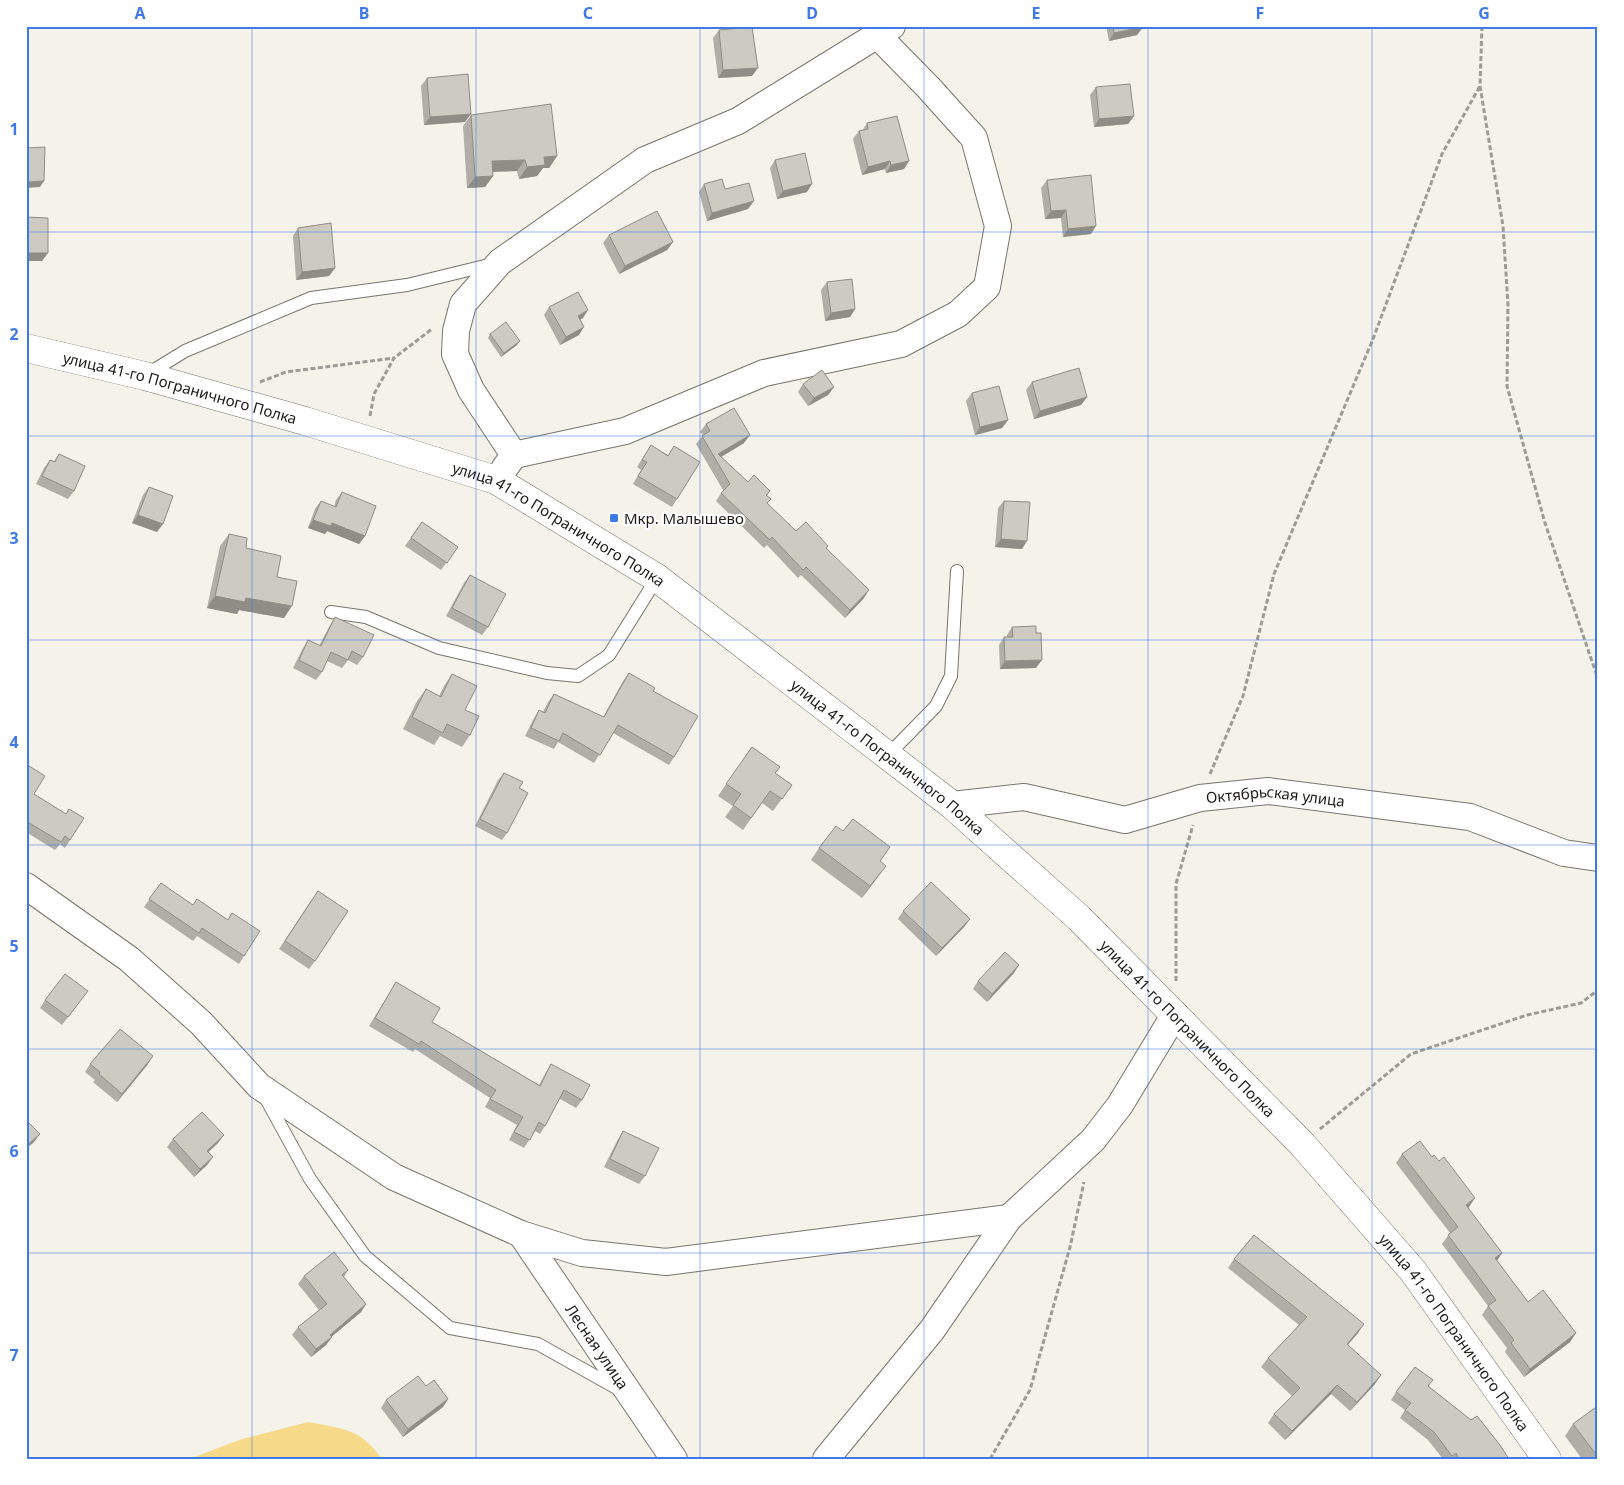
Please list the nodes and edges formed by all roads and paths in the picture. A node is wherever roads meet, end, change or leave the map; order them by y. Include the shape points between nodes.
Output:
1 (1482, 26) edge
2 (884, 31) edge
3 (1480, 86) junction
4 (500, 262) junction
5 (462, 304) junction
6 (26, 348) edge
7 (394, 358) junction
8 (145, 376) junction
9 (259, 383) dead end
10 (366, 439) junction
11 (514, 455) junction
12 (496, 480) junction
13 (957, 571) dead end
14 (657, 578) junction
15 (331, 612) dead end
16 (1598, 679) edge
17 (888, 755) junction
18 (1200, 798) junction
19 (952, 805) junction
20 (1598, 858) edge
21 (26, 886) edge
22 (1598, 990) edge
23 (1175, 1014) junction
24 (259, 1086) junction
25 (1302, 1144) junction
26 (1084, 1179) dead end
27 (1009, 1218) junction
28 (521, 1234) junction
29 (630, 1395) junction
30 (674, 1459) edge
31 (826, 1459) edge
32 (990, 1459) edge
33 (1548, 1459) edge

1 - 3 path
2 - 4 street via 738,121 646,160
2 - 11 street via 974,138 998,226 986,287 958,314 900,344 764,373 625,431
3 - 16 path via 1503,226 1508,305 1507,386 1545,523
3 - 18 path via 1442,154 1373,339 1274,574 1243,696
4 - 5 street
4 - 8 lane via 408,285 311,298 185,351
5 - 7 path
5 - 11 street via 455,354 471,390
6 - 8 street, улица 41-го Пограничного Полка
7 - 9 path via 286,372
7 - 10 path via 374,394
8 - 10 street, улица 41-го Пограничного Полка
10 - 12 street, улица 41-го Пограничного Полка
11 - 12 street
12 - 14 street, улица 41-го Пограничного Полка
13 - 17 lane via 950,676 936,706
14 - 15 lane via 609,655 578,676 547,673 439,648 366,617
14 - 17 street, улица 41-го Пограничного Полка
17 - 19 street, улица 41-го Пограничного Полка
18 - 19 street, Октябрьская улица via 1125,820 1024,797
18 - 20 street, Октябрьская улица via 1268,791 1470,816 1564,854
18 - 23 path via 1176,884
19 - 23 street, улица 41-го Пограничного Полка via 1079,918
21 - 24 street via 129,958 201,1023
22 - 25 path via 1581,1003 1527,1015 1411,1054
23 - 25 street, улица 41-го Пограничного Полка
23 - 27 street via 1120,1105 1093,1140
24 - 28 street via 394,1178
24 - 29 lane via 310,1179 365,1256 450,1328 538,1344
25 - 33 street, улица 41-го Пограничного Полка via 1413,1271
26 - 32 path via 1070,1248 1030,1390
27 - 28 street via 666,1262 582,1253
27 - 31 street via 932,1330
28 - 29 street, Лесная улица
29 - 30 street, Лесная улица

